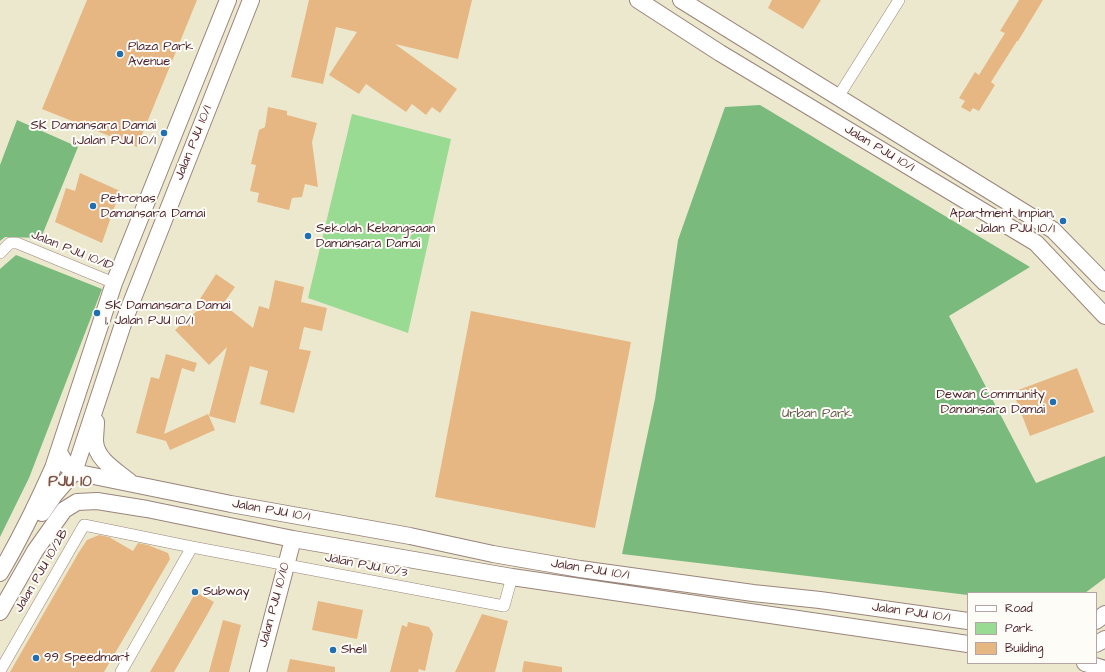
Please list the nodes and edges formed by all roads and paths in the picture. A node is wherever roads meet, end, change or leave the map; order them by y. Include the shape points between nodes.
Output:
1 (228, 0) edge
2 (251, 0) edge
3 (638, 0) edge
4 (681, 0) edge
5 (899, 0) edge
6 (838, 97) junction
7 (902, 162) junction
8 (962, 174) junction
9 (150, 194) junction
10 (0, 253) edge
11 (149, 256) junction
12 (114, 283) junction
13 (1105, 283) edge
14 (1105, 316) edge
15 (98, 401) junction
16 (59, 452) junction
17 (74, 472) junction
18 (131, 483) junction
19 (231, 504) junction
20 (168, 514) junction
21 (84, 526) joint
22 (293, 539) junction
23 (17, 544) junction
24 (192, 547) junction
25 (286, 565) junction
26 (0, 573) edge
27 (512, 577) junction
28 (753, 593) junction
29 (0, 612) edge
30 (1105, 614) edge
31 (1097, 620) edge
32 (967, 621) edge
33 (883, 632) junction
34 (967, 644) edge
35 (1088, 664) edge
36 (1105, 669) edge
37 (0, 671) edge
38 (121, 672) edge
39 (258, 672) edge

1 - 9 street, Jalan PJU 10/1
2 - 11 street, Jalan PJU 10/1
3 - 7 street, Jalan PJU 10/1 via 720,53
4 - 6 street, Jalan PJU 10/1
5 - 6 street
6 - 8 street, Jalan PJU 10/1
7 - 8 street
7 - 14 street, Jalan PJU 10/1 via 1036,244
8 - 13 street, Jalan PJU 10/1 via 1053,230
9 - 11 street
9 - 12 street, Jalan PJU 10/1
10 - 12 street, Jalan PJU 10/1D via 10,243 17,243
11 - 15 street, Jalan PJU 10/1 via 124,321
12 - 16 street, Jalan PJU 10/1
15 - 17 street, Jalan PJU 10/1
15 - 18 street via 95,442 97,451 103,460
16 - 17 street via 66,465
16 - 23 street, Jalan PJU 10/1
17 - 18 street, Jalan PJU 10/1
17 - 23 street via 46,506 36,526
18 - 19 street, Jalan PJU 10/1
19 - 20 street via 184,505
19 - 28 street, Jalan PJU 10/1 via 580,569
20 - 22 street, Jalan PJU 10/1
20 - 29 street, Jalan PJU 10/1 via 97,501 77,502 64,510 35,551
21 - 24 street, Jalan PJU 10/3
21 - 37 street, Jalan PJU 10/2B
22 - 25 street, Jalan PJU 10/10
22 - 27 street, Jalan PJU 10/1
23 - 26 street, Jalan PJU 10/1
24 - 25 street, Jalan PJU 10/3
24 - 38 street
25 - 27 street, Jalan PJU 10/3 via 504,606
25 - 39 street, Jalan PJU 10/10
27 - 33 street, Jalan PJU 10/1
28 - 32 street, Jalan PJU 10/1
28 - 33 street via 850,612
30 - 31 street
33 - 34 street, Jalan PJU 10/1
35 - 36 street

